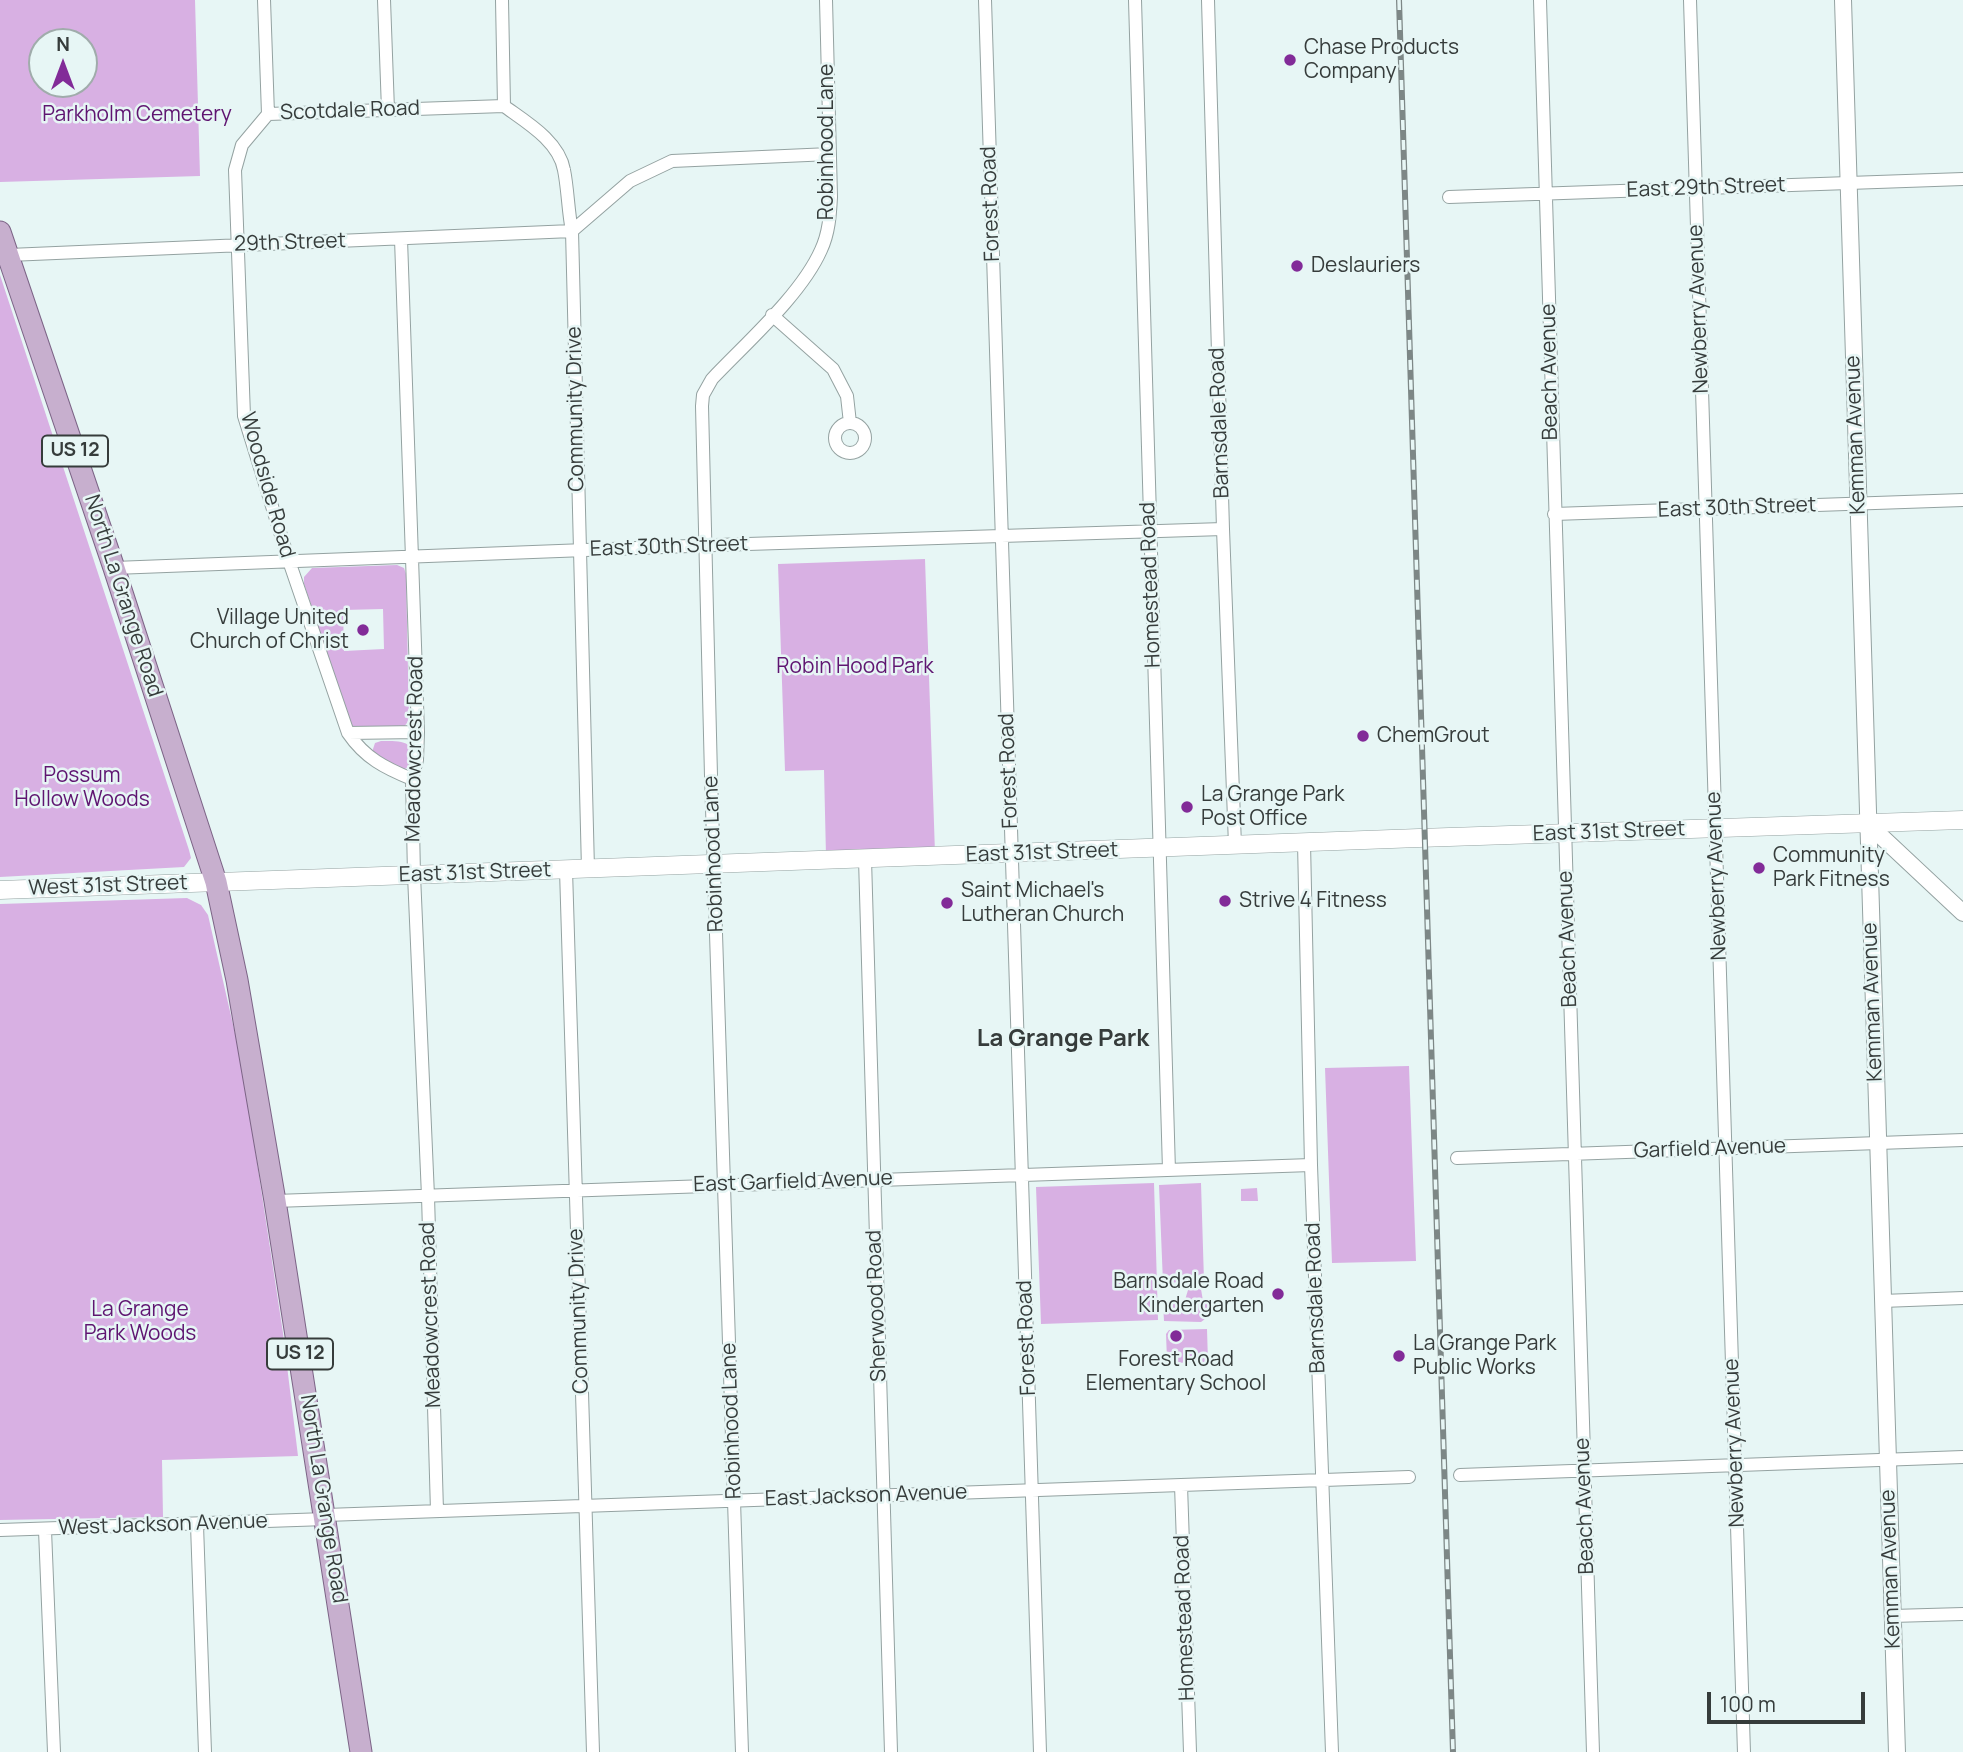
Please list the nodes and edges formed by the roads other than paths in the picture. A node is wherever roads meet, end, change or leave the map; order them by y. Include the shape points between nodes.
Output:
1 (264, 0) edge
2 (384, 0) edge
3 (502, 0) edge
4 (826, 0) edge
5 (985, 0) edge
6 (1135, 0) edge
7 (1208, 0) edge
8 (1540, 0) edge
9 (1690, 0) edge
10 (1843, 0) edge
11 (504, 106) junction
12 (388, 110) junction
13 (268, 114) junction
14 (830, 153) junction
15 (1963, 179) edge
16 (1848, 184) junction
17 (1696, 188) junction
18 (1546, 195) junction
19 (1449, 197) dead end
20 (572, 231) junction
21 (0, 232) edge
22 (401, 239) junction
23 (237, 245) junction
24 (9, 256) junction
25 (772, 315) junction
26 (850, 423) dead end
27 (1963, 500) edge
28 (1858, 503) junction
29 (1705, 509) junction
30 (1554, 514) junction
31 (1223, 528) junction
32 (1149, 530) junction
33 (1001, 536) junction
34 (705, 545) junction
35 (579, 550) junction
36 (413, 556) junction
37 (289, 561) junction
38 (114, 568) junction
39 (418, 732) junction
40 (348, 733) junction
41 (412, 779) junction
42 (1963, 820) edge
43 (1868, 824) junction
44 (1715, 829) junction
45 (1564, 833) junction
46 (1304, 843) junction
47 (1236, 845) junction
48 (1159, 848) junction
49 (1012, 854) junction
50 (864, 859) junction
51 (714, 864) junction
52 (588, 869) junction
53 (566, 870) junction
54 (414, 875) junction
55 (216, 882) junction
56 (0, 890) edge
57 (1963, 913) edge
58 (1963, 1140) edge
59 (1878, 1143) junction
60 (1725, 1149) junction
61 (1574, 1154) junction
62 (1457, 1158) dead end
63 (1311, 1165) junction
64 (1169, 1170) junction
65 (1022, 1175) junction
66 (874, 1180) junction
67 (724, 1184) junction
68 (576, 1190) junction
69 (428, 1195) junction
70 (275, 1201) junction
71 (1963, 1298) edge
72 (1882, 1301) junction
73 (1963, 1457) edge
74 (1887, 1460) junction
75 (1736, 1465) junction
76 (1584, 1471) junction
77 (1460, 1475) dead end
78 (1409, 1477) dead end
79 (1323, 1480) junction
80 (1181, 1485) junction
81 (1032, 1490) junction
82 (883, 1496) junction
83 (734, 1501) junction
84 (586, 1506) junction
85 (437, 1511) junction
86 (326, 1517) junction
87 (197, 1525) junction
88 (0, 1530) edge
89 (45, 1530) junction
90 (1963, 1614) edge
91 (1892, 1616) junction
92 (54, 1752) edge
93 (205, 1752) edge
94 (361, 1752) edge
95 (593, 1752) edge
96 (742, 1752) edge
97 (891, 1752) edge
98 (1040, 1752) edge
99 (1189, 1752) edge
100 (1332, 1752) edge
101 (1593, 1752) edge
102 (1744, 1752) edge
103 (1897, 1752) edge

1 - 13 street, Scotdale Road
2 - 12 street
3 - 11 street
4 - 14 street, Robinhood Lane
5 - 33 street, Forest Road
6 - 32 street, Homestead Road
7 - 31 street, Barnsdale Road
8 - 18 street, Beach Avenue
9 - 17 street, Newberry Avenue
10 - 16 street, Kemman Avenue
11 - 12 street, Scotdale Road
11 - 20 street, Community Drive via 557,150 564,168
12 - 13 street, Scotdale Road
13 - 23 street, Woodside Road via 243,145 235,170
14 - 20 street via 672,161 630,181
14 - 25 street, Robinhood Lane via 829,224 822,248 800,285
15 - 16 street, East 29th Street
16 - 17 street, East 29th Street
16 - 28 street, Kemman Avenue
17 - 18 street, East 29th Street
17 - 29 street, Newberry Avenue
18 - 19 street, East 29th Street
18 - 30 street, Beach Avenue
20 - 22 street, 29th Street
20 - 35 street, Community Drive
21 - 24 main road, North La Grange Road / US 12
22 - 23 street, 29th Street
22 - 36 street, Meadowcrest Road
23 - 24 street, 29th Street
23 - 37 street, Woodside Road via 244,416
24 - 38 main road, North La Grange Road / US 12
25 - 26 street via 833,369 847,396
25 - 34 street, Robinhood Lane via 712,379 703,395
27 - 28 street, East 30th Street
28 - 29 street, East 30th Street
28 - 43 street, Kemman Avenue
29 - 30 street, East 30th Street
29 - 44 street, Newberry Avenue
30 - 45 street, Beach Avenue
31 - 32 street, East 30th Street
31 - 47 street, Barnsdale Road
32 - 33 street, East 30th Street
32 - 48 street, Homestead Road
33 - 34 street, East 30th Street
33 - 49 street, Forest Road
34 - 35 street, East 30th Street
34 - 51 street, Robinhood Lane
35 - 36 street, East 30th Street
35 - 52 street, Community Drive
36 - 37 street, East 30th Street
36 - 39 street, Meadowcrest Road
37 - 38 street, East 30th Street
37 - 40 street, Woodside Road
38 - 55 main road, North La Grange Road / US 12
39 - 40 street
39 - 41 street, Meadowcrest Road
40 - 41 street, Woodside Road via 374,761
41 - 54 street, Meadowcrest Road
42 - 43 main road, East 31st Street
43 - 44 main road, East 31st Street
43 - 57 street
43 - 59 street, Kemman Avenue
44 - 45 main road, East 31st Street
44 - 60 street, Newberry Avenue
45 - 46 main road, East 31st Street
45 - 61 street, Beach Avenue
46 - 47 main road, East 31st Street
46 - 63 street, Barnsdale Road
47 - 48 main road, East 31st Street
48 - 49 main road, East 31st Street
48 - 64 street, Homestead Road
49 - 50 main road, East 31st Street
49 - 65 street, Forest Road
50 - 51 main road, East 31st Street
50 - 66 street, Sherwood Road
51 - 52 main road, East 31st Street
51 - 67 street, Robinhood Lane
52 - 53 main road, East 31st Street
53 - 54 main road, East 31st Street
53 - 68 street, Community Drive
54 - 55 main road, East 31st Street
54 - 69 street, Meadowcrest Road
55 - 56 main road, West 31st Street
55 - 70 main road, North La Grange Road / US 12
58 - 59 street, Garfield Avenue
59 - 60 street, Garfield Avenue
59 - 72 street, Kemman Avenue
60 - 61 street, Garfield Avenue
60 - 75 street, Newberry Avenue
61 - 62 street, Garfield Avenue
61 - 76 street, Beach Avenue
63 - 64 street, East Garfield Avenue
63 - 79 street, Barnsdale Road
64 - 65 street, East Garfield Avenue
65 - 66 street, East Garfield Avenue
65 - 81 street, Forest Road
66 - 67 street, East Garfield Avenue
66 - 82 street, Sherwood Road
67 - 68 street, East Garfield Avenue
67 - 83 street, Robinhood Lane
68 - 69 street, East Garfield Avenue
68 - 84 street, Community Drive
69 - 70 street, East Garfield Avenue
69 - 85 street, Meadowcrest Road
70 - 86 main road, North La Grange Road / US 12
71 - 72 street
72 - 74 street, Kemman Avenue
73 - 74 street
74 - 75 street
74 - 91 street, Kemman Avenue
75 - 76 street
75 - 102 street, Newberry Avenue
76 - 77 street
76 - 101 street, Beach Avenue
78 - 79 street, East Jackson Avenue
79 - 80 street, East Jackson Avenue
79 - 100 street, Barnsdale Road
80 - 81 street, East Jackson Avenue
80 - 99 street, Homestead Road
81 - 82 street, East Jackson Avenue
81 - 98 street, Forest Road
82 - 83 street, East Jackson Avenue
82 - 97 street, Sherwood Road
83 - 84 street, East Jackson Avenue
83 - 96 street, Robinhood Lane
84 - 85 street, East Jackson Avenue
84 - 95 street, Community Drive
85 - 86 street, East Jackson Avenue
86 - 87 street, West Jackson Avenue
86 - 94 main road, North La Grange Road / US 12
87 - 89 street, West Jackson Avenue
87 - 93 street
88 - 89 street, West Jackson Avenue
89 - 92 street
90 - 91 street
91 - 103 street, Kemman Avenue

